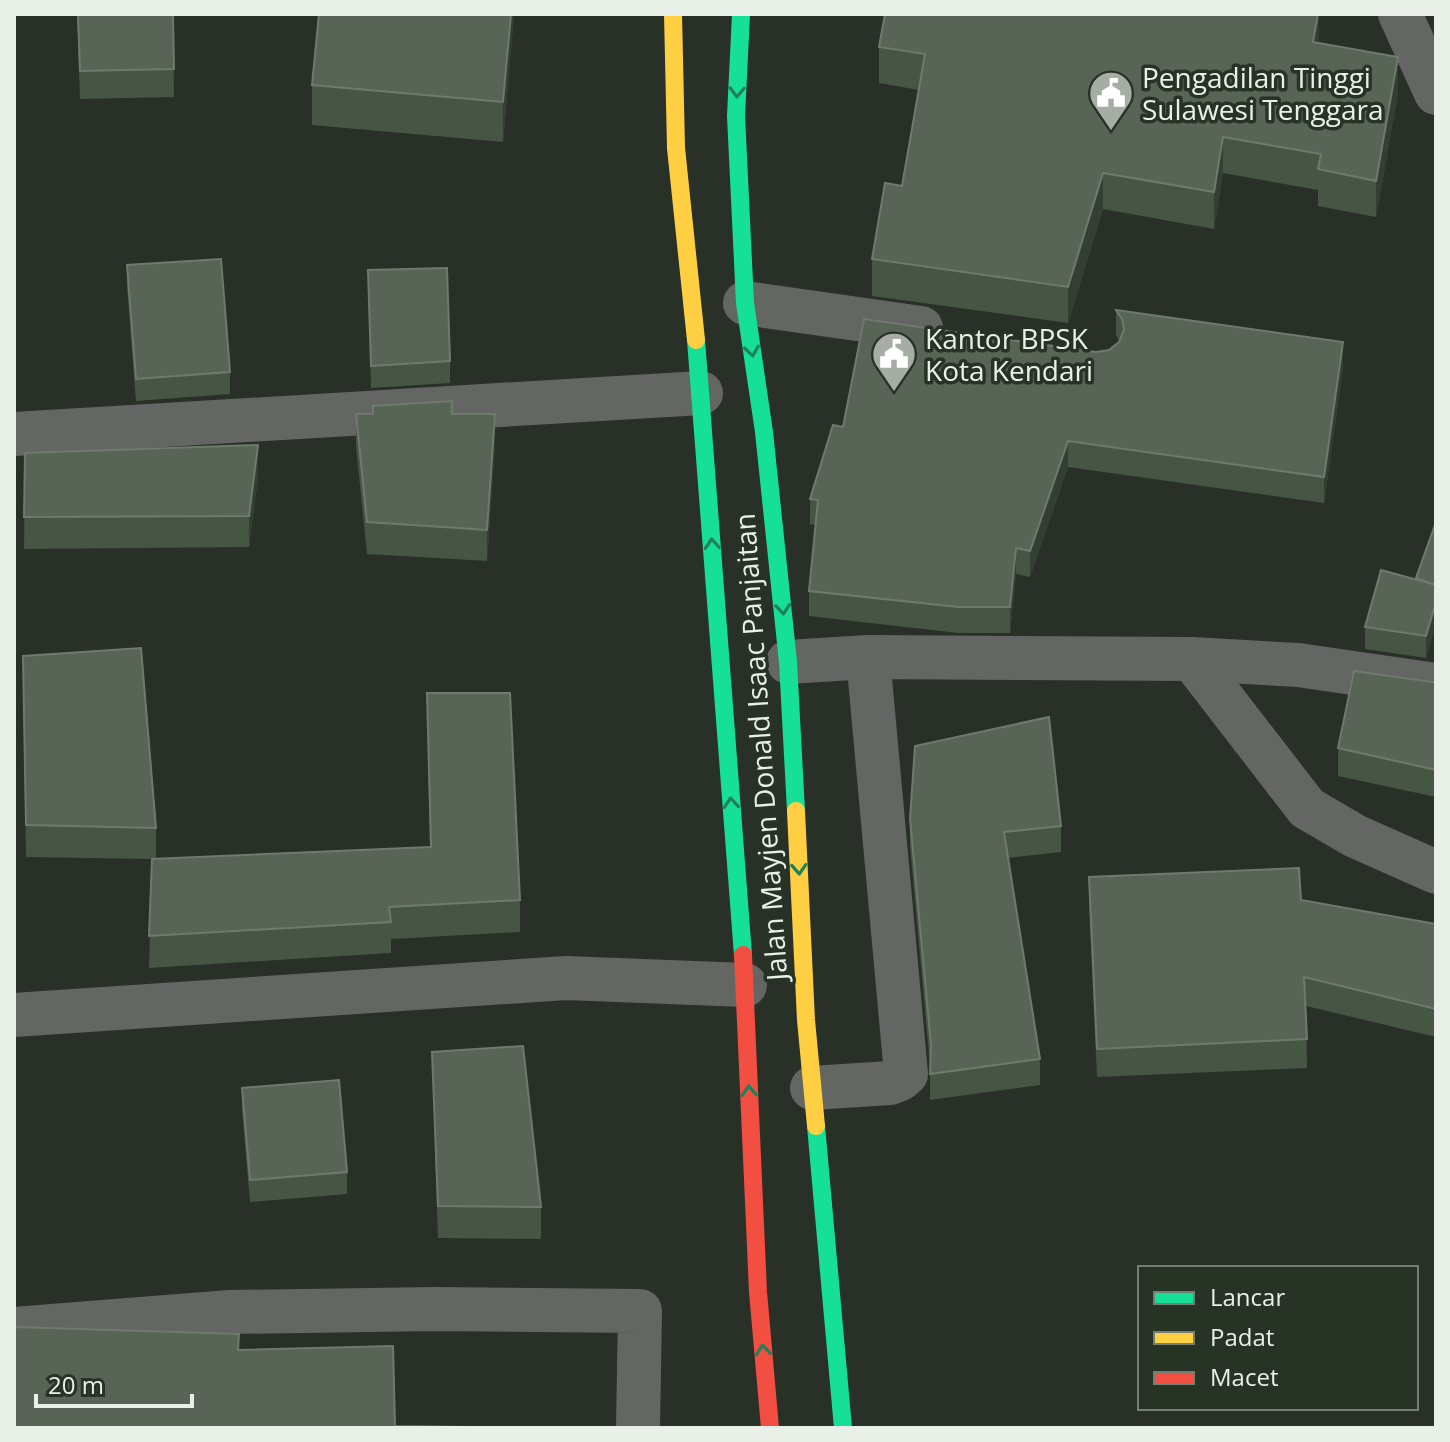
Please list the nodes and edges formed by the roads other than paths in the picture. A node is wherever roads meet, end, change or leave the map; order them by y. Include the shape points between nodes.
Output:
1 (673, 14) edge
2 (741, 14) edge
3 (1400, 14) edge
4 (1436, 93) edge
5 (745, 303) junction
6 (960, 334) edge
7 (701, 393) junction
8 (14, 434) edge
9 (868, 657) junction
10 (1192, 659) junction
11 (788, 662) junction
12 (1436, 685) edge
13 (1436, 872) edge
14 (745, 985) junction
15 (14, 1015) edge
16 (812, 1088) junction
17 (14, 1329) edge
18 (638, 1428) edge
19 (770, 1428) edge
20 (843, 1428) edge

1 - 7 highway, Jalan Mayjen Donald Isaac Panjaitan via 676,148
2 -> 5 highway, Jalan Mayjen Donald Isaac Panjaitan via 736,116
3 - 4 street
5 - 6 street
5 -> 11 highway, Jalan Mayjen Donald Isaac Panjaitan
7 - 8 street
14 -> 7 highway, Jalan Mayjen Donald Isaac Panjaitan
9 - 10 street
9 - 11 street
9 - 16 street via 906,1074 890,1083
10 - 12 street via 1298,665
10 - 13 street via 1307,808
11 -> 16 highway, Jalan Mayjen Donald Isaac Panjaitan
14 - 15 street via 566,978
19 -> 14 highway, Jalan Mayjen Donald Isaac Panjaitan via 758,1292
16 - 20 highway, Jalan Mayjen Donald Isaac Panjaitan
17 - 18 street via 230,1312 640,1311

